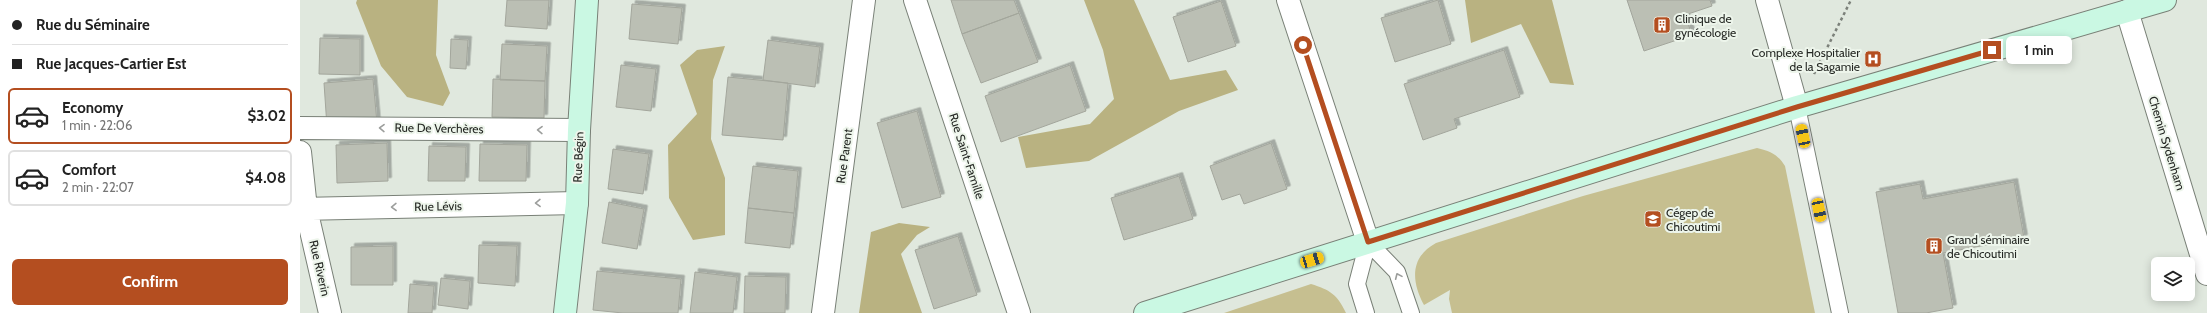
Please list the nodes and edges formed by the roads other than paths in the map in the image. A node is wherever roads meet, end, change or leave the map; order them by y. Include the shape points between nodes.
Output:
1 (587, 0) edge
2 (864, 0) edge
3 (915, 0) edge
4 (1288, 0) edge
5 (1768, 0) edge
6 (2165, 0) edge
7 (2127, 11) junction
8 (1797, 107) junction
9 (300, 128) edge
10 (579, 130) junction
11 (300, 152) edge
12 (577, 203) junction
13 (303, 209) edge
14 (1368, 242) junction
15 (2207, 274) edge
16 (330, 313) edge
17 (565, 313) edge
18 (823, 313) edge
19 (1019, 313) edge
20 (1145, 313) edge
21 (1366, 313) edge
22 (1411, 313) edge
23 (1840, 313) edge

1 - 10 main road, Rue Bégin
2 - 18 street, Rue Parent
3 - 19 street, Rue Saint-Famille
4 - 14 street
5 - 8 street
6 - 7 main road
7 - 8 main road
7 - 15 street, Chemin Sydenham
8 - 14 main road
8 - 23 lane
10 -> 9 street, Rue De Verchères
10 - 12 main road, Rue Bégin
11 - 13 street, Rue Riverin
12 -> 13 street, Rue Lévis
12 - 17 main road, Rue Bégin
13 - 16 street, Rue Riverin
14 - 20 main road
14 - 21 lane via 1357,284
22 -> 14 lane via 1397,272

